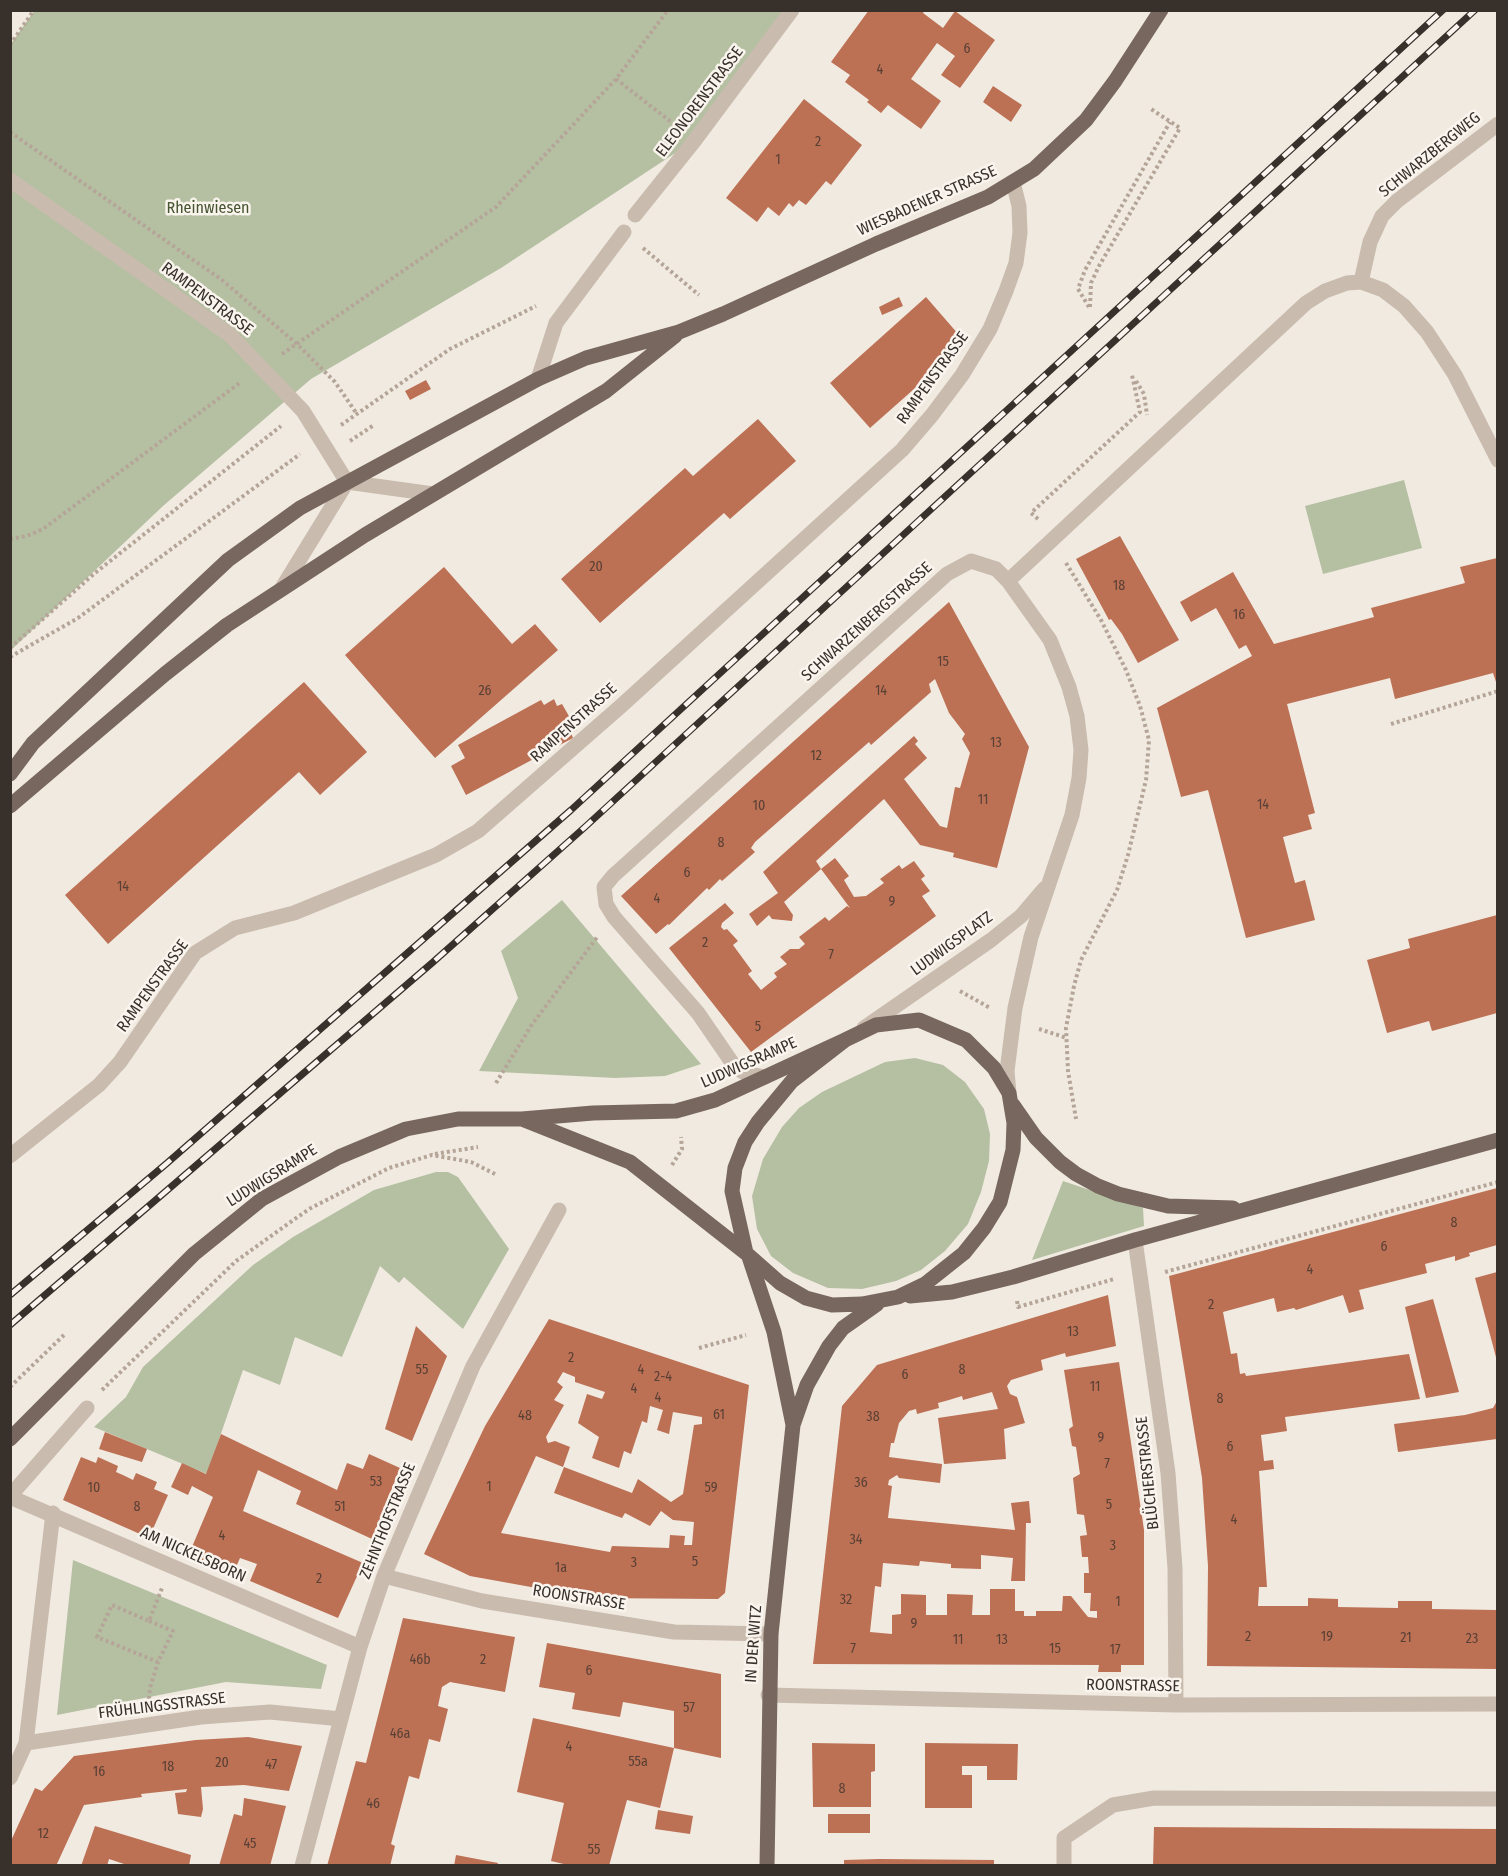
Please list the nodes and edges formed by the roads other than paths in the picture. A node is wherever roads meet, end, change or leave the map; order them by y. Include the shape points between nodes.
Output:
1 (792, 10) edge
2 (1161, 10) edge
3 (1497, 124) edge
4 (10, 180) edge
5 (1013, 182) junction
6 (634, 215) dead end
7 (624, 232) road end
8 (1362, 282) junction
9 (679, 332) junction
10 (538, 379) junction
11 (1497, 460) edge
12 (347, 482) junction
13 (433, 494) junction
14 (1008, 580) junction
15 (282, 588) junction
16 (10, 774) edge
17 (10, 806) edge
18 (1054, 871) junction
19 (850, 1036) junction
20 (765, 1077) junction
21 (1009, 1096) junction
22 (522, 1119) junction
23 (1497, 1140) edge
24 (10, 1156) edge
25 (1251, 1209) junction
26 (559, 1210) dead end
27 (1134, 1240) junction
28 (748, 1255) junction
29 (892, 1299) junction
30 (87, 1408) road end
31 (793, 1425) junction
32 (10, 1439) edge
33 (10, 1496) edge
34 (53, 1512) junction
35 (384, 1576) junction
36 (771, 1634) junction
37 (360, 1647) junction
38 (768, 1695) junction
39 (1497, 1704) edge
40 (1176, 1705) junction
41 (341, 1719) junction
42 (26, 1743) junction
43 (10, 1778) edge
44 (1497, 1799) edge
45 (302, 1866) edge
46 (767, 1866) edge
47 (1064, 1866) edge

1 - 6 street, ELEONORENSTRASSE
2 - 5 main road, WIESBADENER STRASSE via 1086,120 1034,169
3 - 8 street, SCHWARZBERGWEG via 1382,216 1370,242
4 - 12 street, RAMPENSTRASSE via 230,335 303,411
5 - 9 main road, WIESBADENER STRASSE via 951,214
5 - 24 street, RAMPENSTRASSE via 1020,233 1016,263 1006,291 990,329 962,375 902,450 478,831 436,855 294,913 235,928 195,953 120,1062 99,1085
7 - 10 street via 556,323
8 - 11 street via 1383,290 1404,306 1427,333 1466,396
8 - 14 street via 1325,291 1306,303
9 - 10 main road via 586,358
9 - 13 main road via 606,391
10 - 12 main road
12 - 13 street
12 - 15 street
12 - 16 main road via 281,521 228,560 33,743
13 - 15 main road
14 - 18 street, LUDWIGSPLATZ via 1050,640 1077,716 1079,778
14 - 20 street, SCHWARZENBERGSTRASSE via 981,562 970,561 947,574 604,887 614,917 698,1013 735,1067
15 - 17 main road via 214,634
18 - 19 street, LUDWIGSPLATZ via 1042,893 991,940
18 - 21 street, LUDWIGSPLATZ via 1031,937 1015,1008 1007,1071
19 - 20 main road, LUDWIGSRAMPE
19 - 21 main road, LUDWIGSPLATZ via 892,1021 934,1024 982,1053
19 - 28 main road, LUDWIGSPLATZ via 792,1081 745,1142 732,1191
20 - 22 main road, LUDWIGSRAMPE via 715,1100 676,1111
21 - 25 main road via 1036,1138 1060,1162 1098,1186 1168,1206
21 - 29 main road, LUDWIGSPLATZ via 1013,1150 1000,1202 963,1253 934,1278
22 - 28 main road, LUDWIGSRAMPE via 630,1162
22 - 32 main road, LUDWIGSRAMPE via 458,1119 406,1129 372,1141 295,1179 247,1210 194,1254
23 - 25 main road
25 - 27 main road
26 - 35 street, ZEHNTHOFSTRASSE via 473,1366
27 - 29 main road via 952,1292
27 - 40 street, BLÜCHERSTRASSE via 1168,1473 1175,1568
28 - 29 main road, LUDWIGSPLATZ via 780,1283 806,1298 832,1305
28 - 31 main road, IN DER WITZ via 774,1332
29 - 31 main road, IN DER WITZ via 858,1316 829,1346 807,1385
30 - 33 street
31 - 36 main road, IN DER WITZ
33 - 34 street, AM NICKELSBORN
34 - 37 street, AM NICKELSBORN
34 - 42 street
35 - 36 street, ROONSTRASSE via 482,1600 674,1632
35 - 37 street, ZEHNTHOFSTRASSE
36 - 38 main road, IN DER WITZ
37 - 41 street, ZEHNTHOFSTRASSE
38 - 40 street, ROONSTRASSE
38 - 46 main road, IN DER WITZ
39 - 40 street, ROONSTRASSE
41 - 42 street, FRÜHLINGSSTRASSE via 270,1712 201,1717
41 - 45 street, ZEHNTHOFSTRASSE
42 - 43 street
44 - 47 street via 1154,1798 1113,1805 1064,1838

